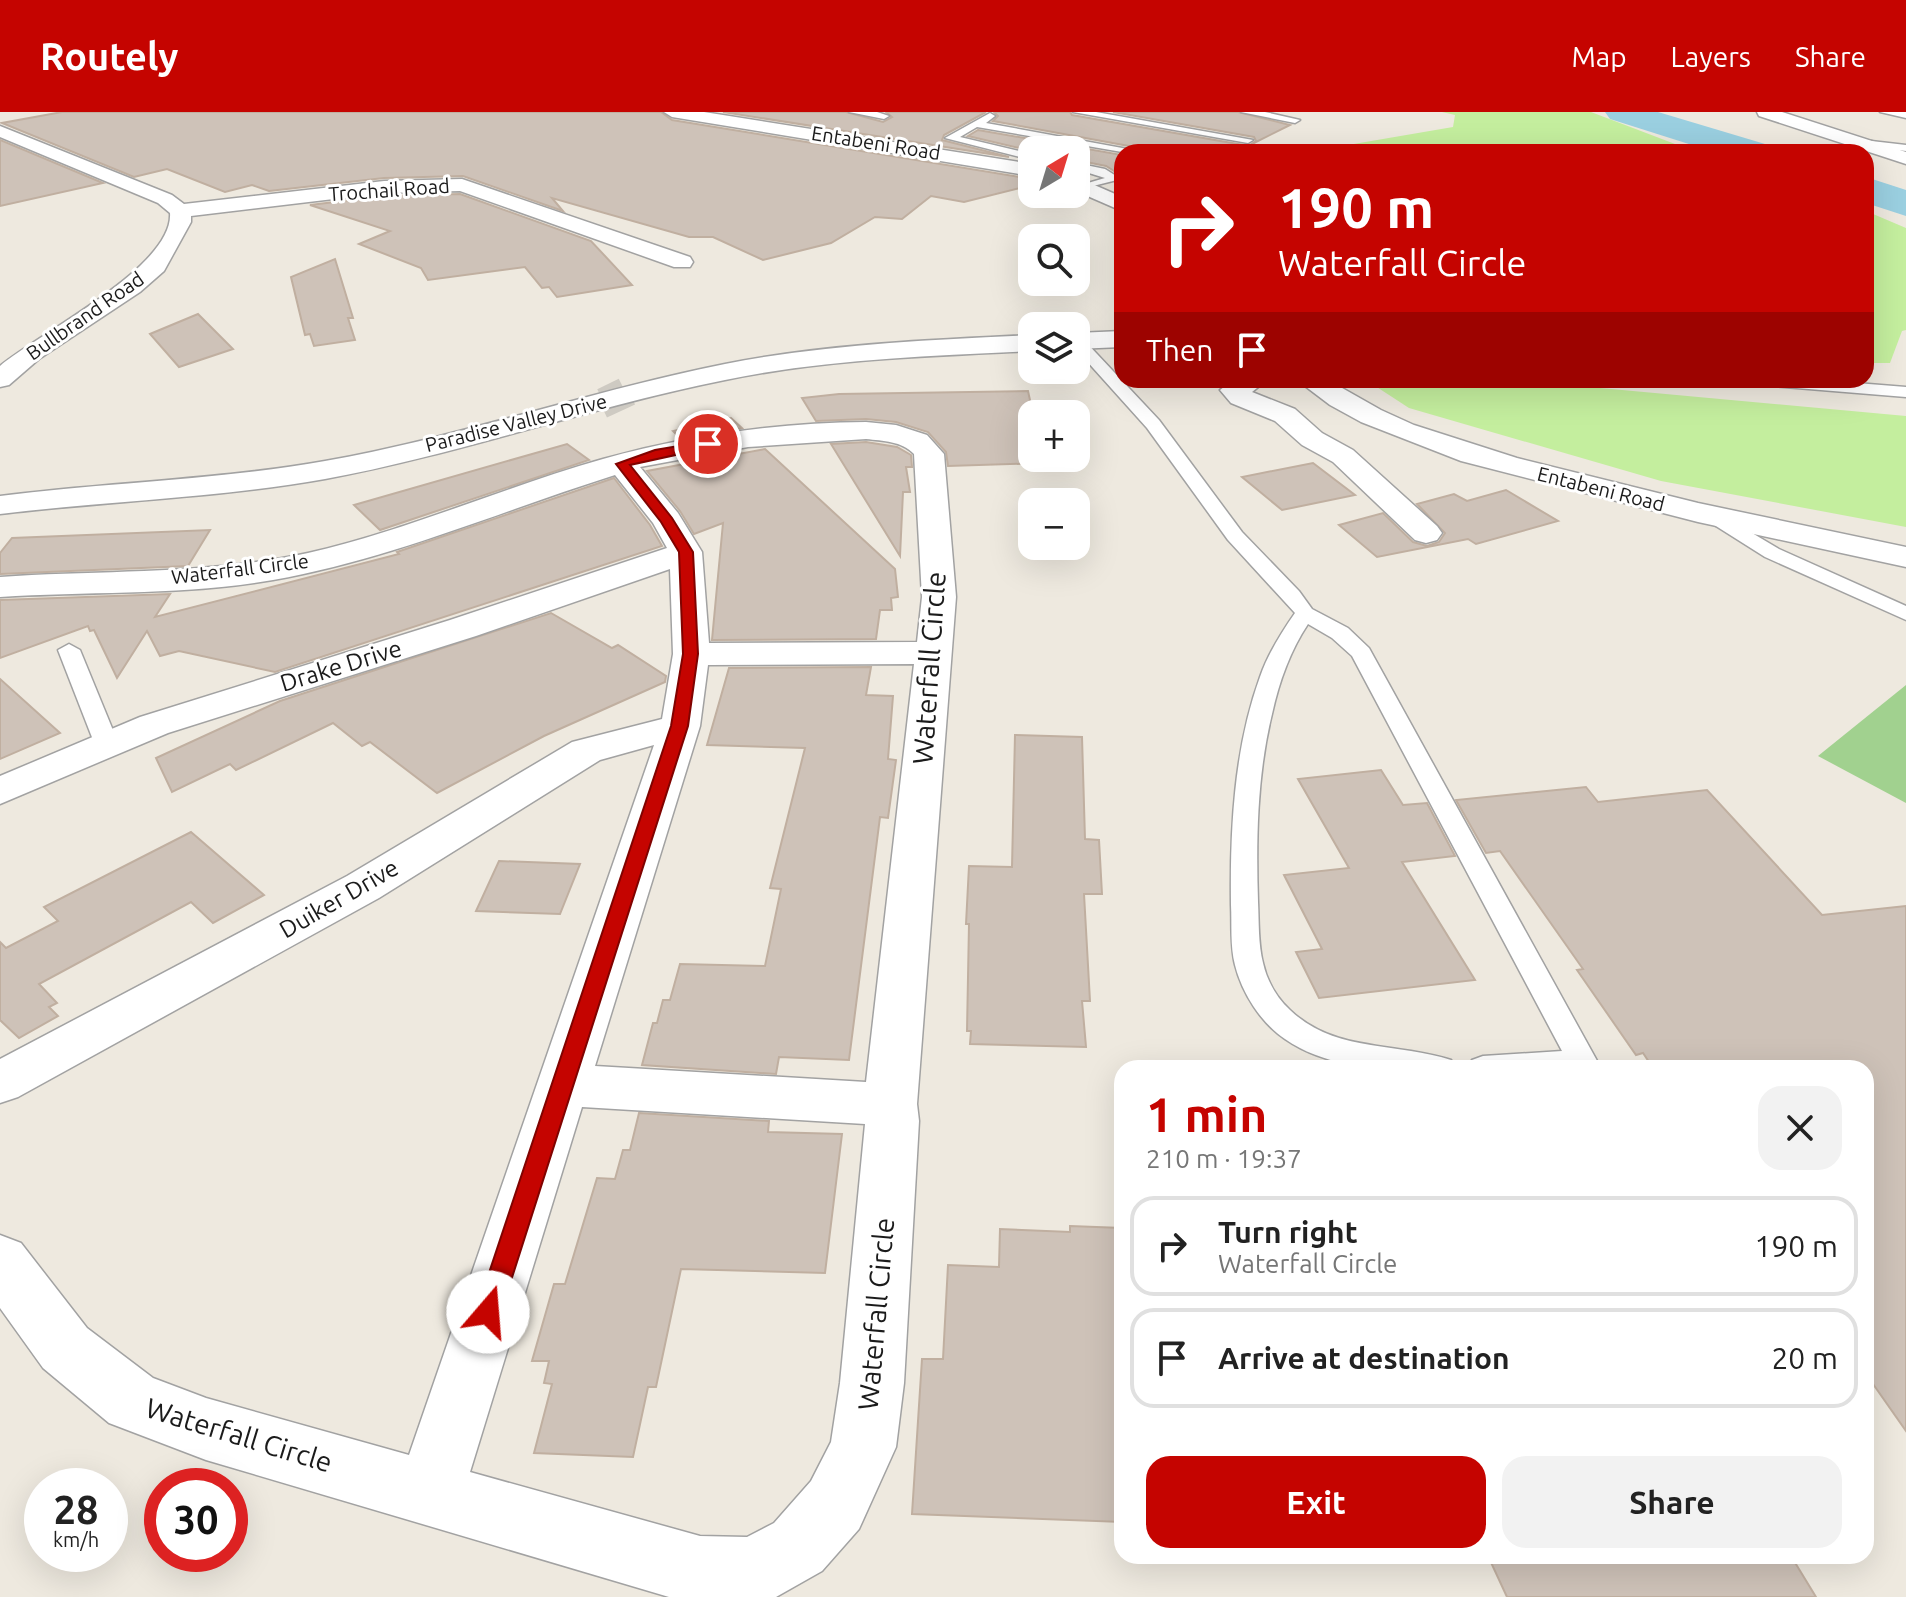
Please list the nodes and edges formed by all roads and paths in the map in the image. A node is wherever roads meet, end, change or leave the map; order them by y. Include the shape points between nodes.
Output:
1 (672, 112) edge
2 (854, 112) edge
3 (997, 112) edge
4 (1078, 112) edge
5 (1246, 112) edge
6 (1765, 112) edge
7 (1885, 112) edge
8 (1906, 115) edge
9 (884, 116) dead end
10 (1295, 120) dead end
11 (976, 124) junction
12 (0, 131) edge
13 (1248, 140) dead end
14 (1854, 142) junction
15 (1860, 144) edge
16 (1867, 144) edge
17 (1874, 145) edge
18 (1114, 148) edge
19 (1874, 148) edge
20 (1906, 150) edge
21 (1018, 154) edge
22 (1906, 158) edge
23 (1018, 168) edge
24 (1090, 169) edge
25 (1114, 178) edge
26 (1114, 179) edge
27 (1090, 183) edge
28 (1090, 190) edge
29 (1114, 201) edge
30 (180, 211) junction
31 (682, 262) dead end
32 (1114, 338) edge
33 (1090, 340) edge
34 (1018, 344) edge
35 (924, 348) junction
36 (1090, 356) edge
37 (0, 379) edge
38 (1114, 382) edge
39 (608, 384) dead end
40 (1120, 388) edge
41 (1238, 388) edge
42 (1321, 388) edge
43 (1858, 388) edge
44 (756, 392) dead end
45 (1906, 392) edge
46 (634, 433) junction
47 (0, 505) edge
48 (1715, 517) junction
49 (1426, 533) dead end
50 (686, 552) junction
51 (1906, 557) edge
52 (0, 587) edge
53 (1305, 613) junction
54 (1906, 614) edge
55 (69, 650) dead end
56 (933, 653) junction
57 (691, 654) junction
58 (680, 726) junction
59 (107, 745) junction
60 (0, 791) edge
61 (1373, 1060) edge
62 (1582, 1060) edge
63 (0, 1083) edge
64 (561, 1085) junction
65 (890, 1104) junction
66 (0, 1261) edge
67 (430, 1492) junction

1 - 23 street, Entabeni Road
2 - 9 lane
3 - 11 lane
4 - 13 lane
5 - 10 lane
6 - 14 street
7 - 8 lane
11 - 18 lane
11 - 21 lane via 950,138
12 - 30 street via 165,199
14 - 15 street
14 - 16 lane
17 - 20 lane
19 - 22 street
24 - 25 lane
26 - 27 lane
28 - 29 street
30 - 31 street, Trochail Road via 384,187 462,185
30 - 37 street, Bullbrand Road via 181,222 156,266
32 - 33 street
34 - 35 street, Paradise Valley Drive
35 - 39 street via 798,349 695,358 647,365
35 - 44 street
35 - 47 street, Paradise Valley Drive via 726,372 327,469
36 - 38 lane
40 - 53 lane via 1153,424 1235,536
41 - 49 street via 1234,390 1241,397 1285,415 1312,439 1343,456
42 - 48 street, Entabeni Road via 1408,433 1512,466
43 - 45 lane
46 - 50 street via 667,520
46 - 52 street, Waterfall Circle via 307,563 202,577
46 - 56 street, Waterfall Circle via 734,440 875,431 919,442 929,454 938,581
48 - 51 street, Entabeni Road
48 - 54 lane via 1772,553
50 - 57 street
50 - 59 street, Drake Drive via 154,725
53 - 61 lane via 1274,664 1252,764 1243,868 1248,961 1280,1020 1311,1039
53 - 62 lane via 1340,633 1361,653
55 - 59 lane
56 - 57 street
56 - 65 street, Waterfall Circle
57 - 58 street
58 - 63 street, Duiker Drive via 586,751 363,887
58 - 64 street
59 - 60 street, Drake Drive
64 - 65 street
64 - 67 street
65 - 67 street, Waterfall Circle via 882,1260 863,1447 835,1505 798,1547 752,1572 700,1571
66 - 67 street, Waterfall Circle via 65,1348 132,1401 206,1429

